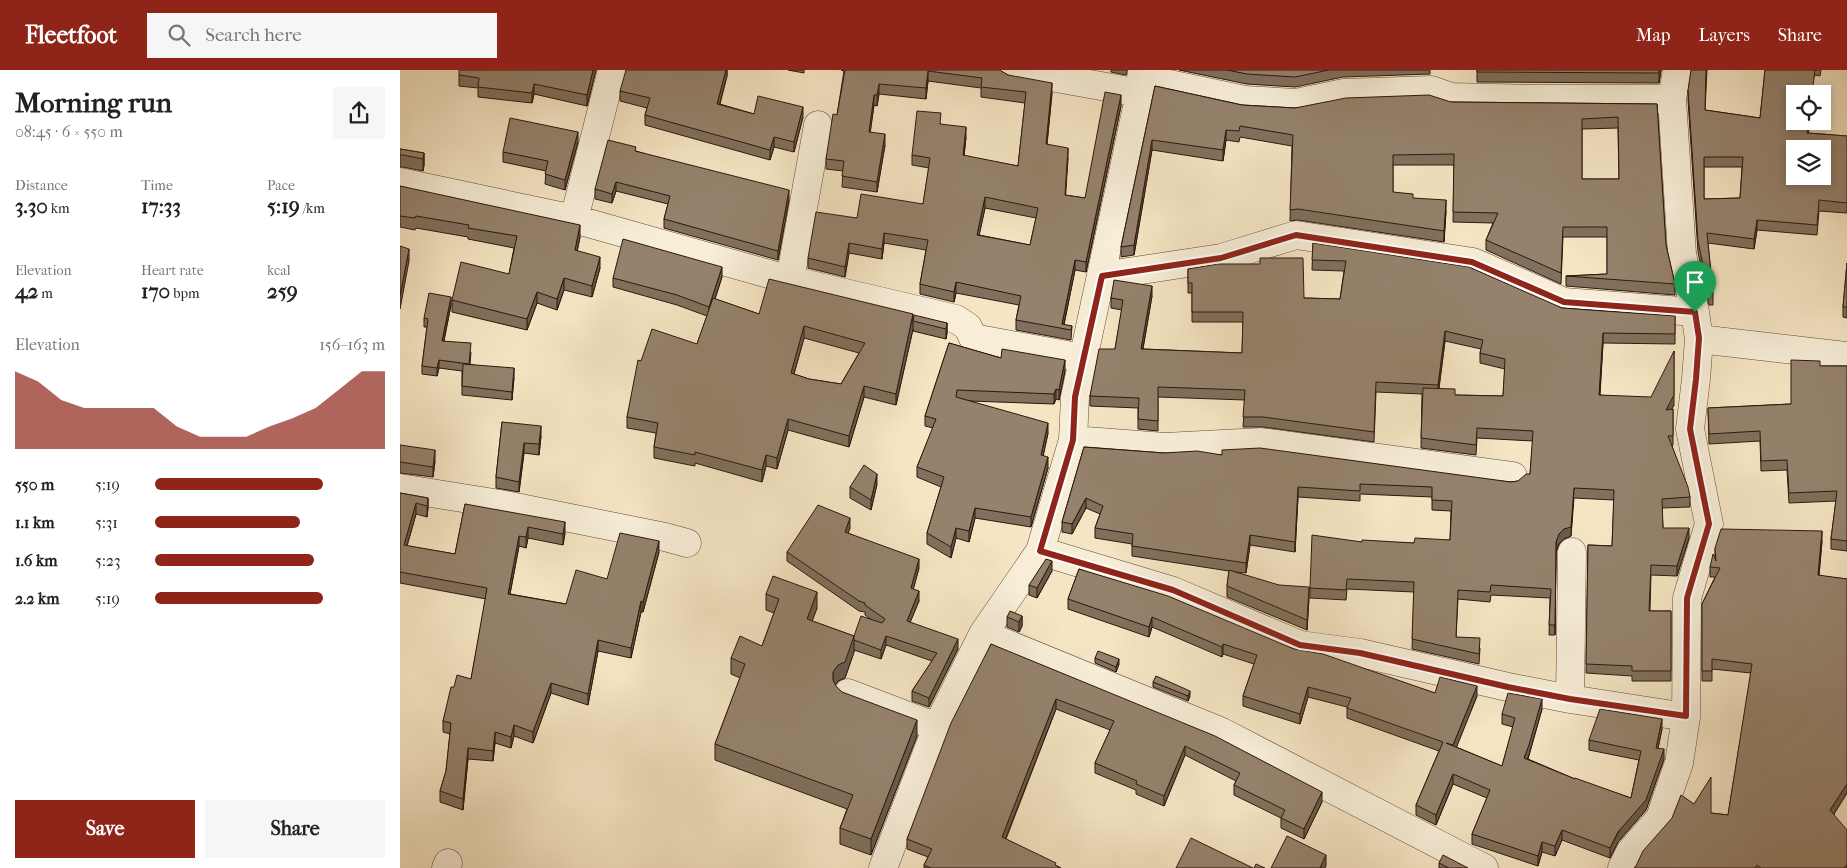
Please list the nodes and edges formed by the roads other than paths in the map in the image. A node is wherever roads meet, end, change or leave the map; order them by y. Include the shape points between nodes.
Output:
1 (612, 70) edge
2 (1011, 70) edge
3 (1677, 70) edge
4 (1141, 80) edge
5 (1672, 99) junction
6 (818, 124) dead end
7 (400, 182) edge
8 (574, 219) junction
9 (1102, 276) junction
10 (790, 280) junction
11 (1697, 325) junction
12 (1847, 356) edge
13 (1083, 358) junction
14 (1073, 440) junction
15 (1513, 476) dead end
16 (400, 488) edge
17 (687, 543) dead end
18 (1040, 551) junction
19 (1572, 552) dead end
20 (983, 634) junction
21 (848, 693) edge
22 (1570, 699) junction
23 (1686, 716) junction
24 (937, 727) junction
25 (883, 868) edge
26 (1484, 868) edge
27 (1622, 868) edge

1 - 8 street
2 - 4 street
3 - 5 street
4 - 5 street via 1245,100 1296,103 1344,93 1430,90 1451,97
4 - 9 street
5 - 11 street via 1682,254
6 - 10 street
7 - 8 street
8 - 10 street
9 - 11 street via 1221,258 1296,235 1472,262 1564,302
9 - 13 street
10 - 13 street via 956,319 968,327 973,338
11 - 12 street
11 - 23 street via 1696,379 1690,429 1709,524 1687,598
13 - 14 street via 1075,397
14 - 15 street via 1165,447 1260,442
14 - 18 street
16 - 17 street via 500,504
18 - 20 street
18 - 22 street via 1173,590 1300,645 1360,653
19 - 22 street
20 - 24 street
20 - 26 street via 1222,732
21 - 24 street
22 - 23 street
23 - 27 street via 1679,763 1660,818 1630,852
24 - 25 street

